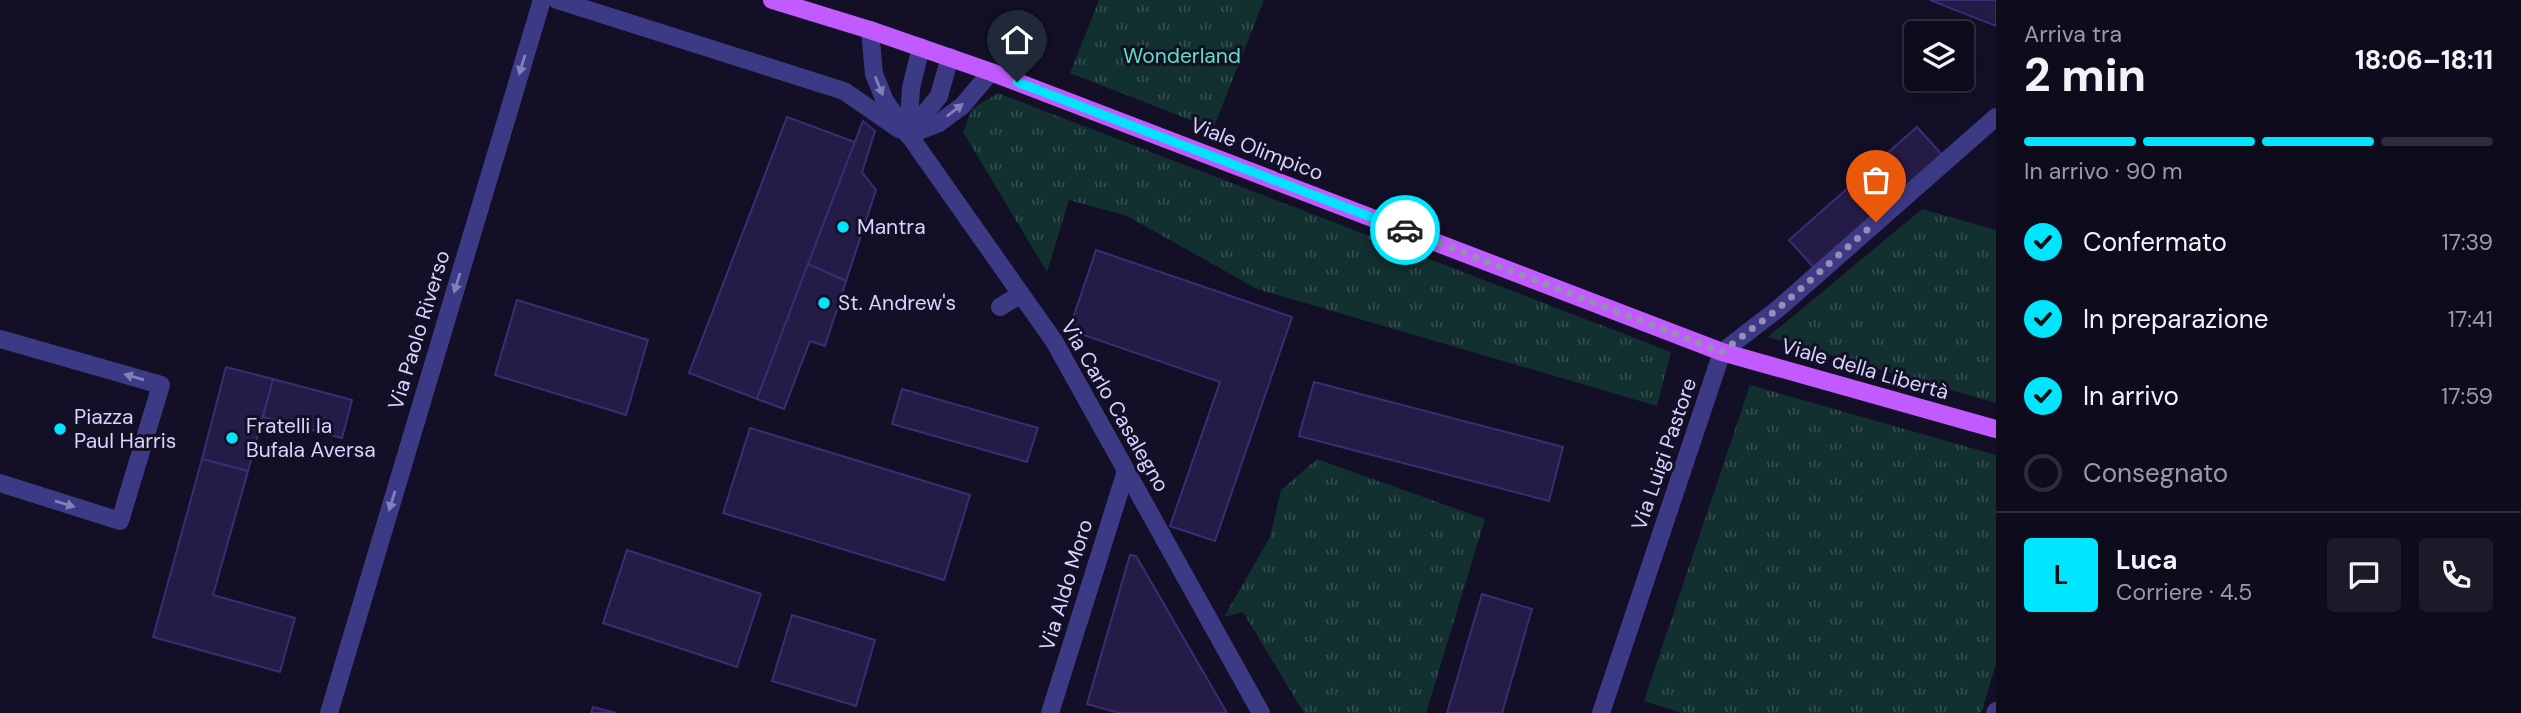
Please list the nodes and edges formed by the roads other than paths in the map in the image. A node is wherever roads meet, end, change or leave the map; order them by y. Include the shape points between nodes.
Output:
1 (542, 0) edge
2 (557, 0) edge
3 (772, 0) edge
4 (870, 30) junction
5 (921, 47) junction
6 (950, 57) junction
7 (991, 72) junction
8 (1996, 117) edge
9 (908, 135) junction
10 (1021, 294) junction
11 (1000, 307) dead end
12 (0, 339) edge
13 (1722, 352) junction
14 (1996, 429) edge
15 (1126, 471) junction
16 (0, 483) edge
17 (329, 713) edge
18 (1050, 713) edge
19 (1261, 713) edge
20 (1601, 713) edge

1 -> 17 street, Via Paolo Riverso
2 - 9 street via 844,90
3 - 4 main road, Viale Olimpico
4 - 5 main road, Viale Olimpico
4 -> 9 street, Via Carlo Casalegno via 874,74 885,101
5 - 6 main road, Viale Olimpico
5 - 9 street via 911,88
6 - 7 main road, Viale Olimpico
6 - 9 street via 939,96
9 -> 7 street via 961,106
7 - 13 main road, Viale Olimpico
8 - 13 street via 1779,308
9 - 10 street, Via Carlo Casalegno
10 - 11 street
10 - 15 street, Via Carlo Casalegno via 1054,341
16 -> 12 street via 120,521 161,385
13 - 14 main road, Viale della Libertà
13 - 20 street, Via Luigi Pastore
15 - 18 street, Via Aldo Moro
15 - 19 street, Via Carlo Casalegno

